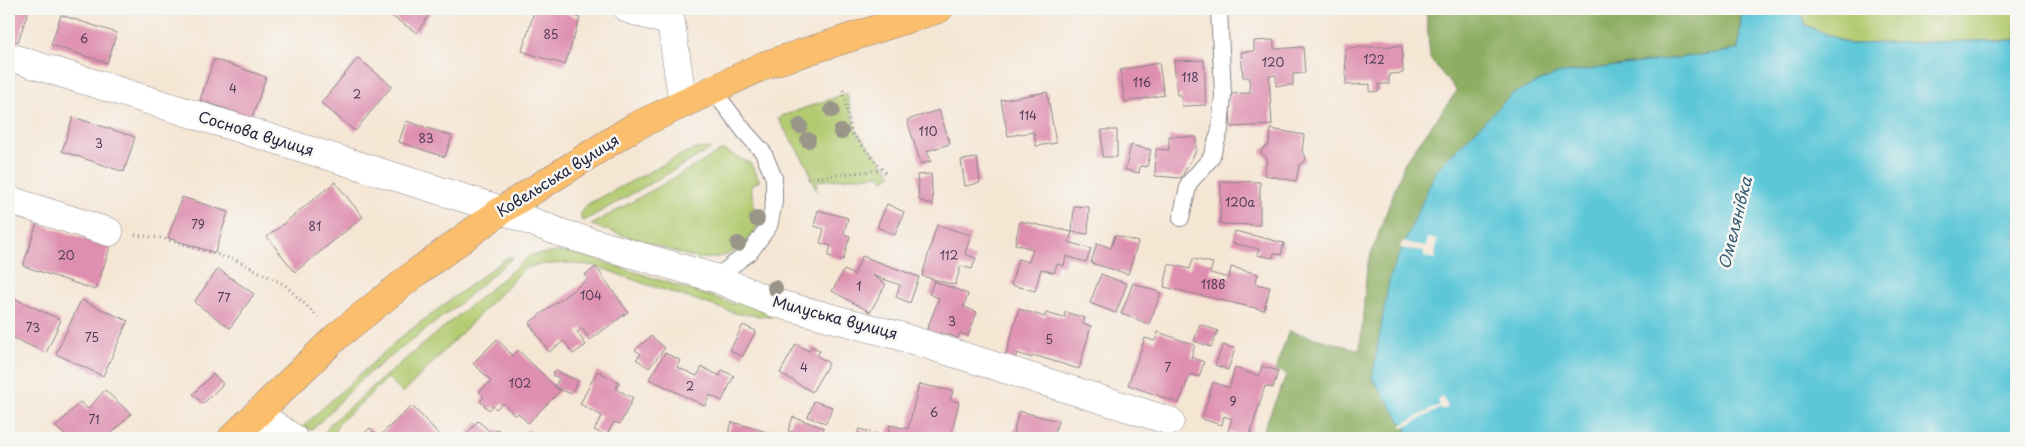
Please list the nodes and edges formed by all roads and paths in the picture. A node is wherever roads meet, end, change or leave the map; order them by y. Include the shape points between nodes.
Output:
1 (628, 9) edge
2 (940, 9) edge
3 (1219, 9) edge
4 (670, 16) edge
5 (9, 57) edge
6 (712, 89) junction
7 (843, 90) dead end
8 (683, 104) junction
9 (882, 170) junction
10 (886, 174) dead end
11 (807, 178) dead end
12 (9, 200) edge
13 (502, 210) junction
14 (1181, 218) dead end
15 (109, 232) joint
16 (715, 278) junction
17 (322, 321) dead end
18 (257, 413) junction
19 (1170, 421) dead end
20 (232, 438) edge
21 (294, 438) edge

1 - 4 street
2 - 6 main road, Ковельська вулиця via 765,65
3 - 14 lane via 1223,95 1220,130 1211,158 1189,183
4 - 8 street
5 - 13 street, Соснова вулиця
6 - 8 main road, Ковельська вулиця
6 - 16 lane via 763,152 774,178 769,226 750,252
7 - 9 path via 852,132
8 - 13 main road, Ковельська вулиця via 634,127
9 - 10 path
9 - 11 path
12 - 15 street
13 - 16 street, Милуська вулиця via 564,234
13 - 18 main road, Ковельська вулиця via 336,337
15 - 17 path via 161,238 236,260 285,285
16 - 19 street, Милуська вулиця via 774,303 896,335
18 - 20 main road, Ковельська вулиця
18 - 21 street

